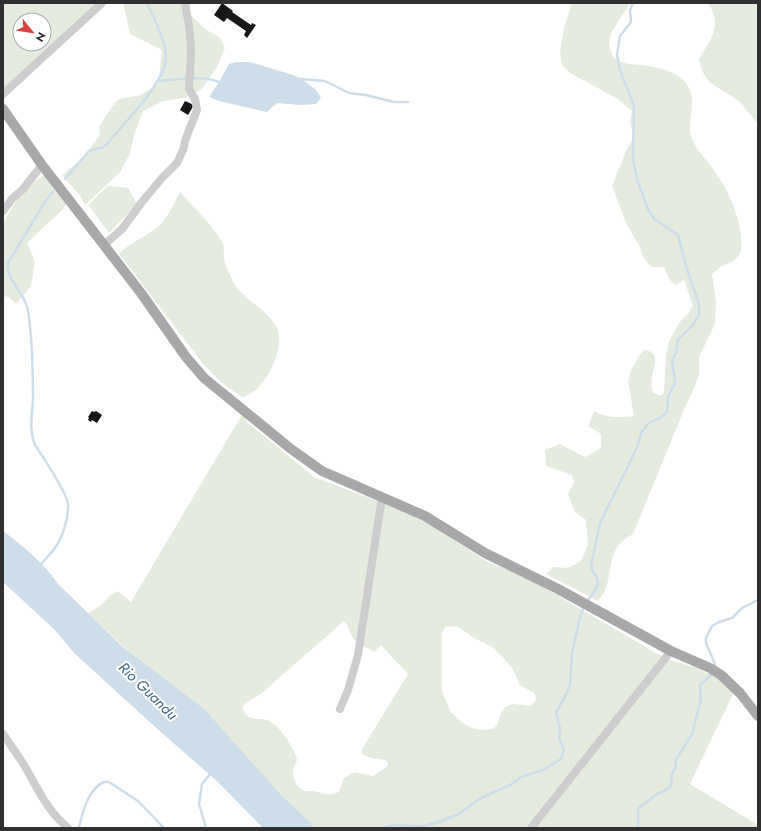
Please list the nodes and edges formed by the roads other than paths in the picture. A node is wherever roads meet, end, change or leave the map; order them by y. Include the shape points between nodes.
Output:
1 (102, 3) edge
2 (185, 3) edge
3 (3, 94) edge
4 (3, 108) edge
5 (42, 165) junction
6 (3, 211) edge
7 (104, 245) junction
8 (382, 497) junction
9 (670, 651) junction
10 (340, 709) dead end
11 (758, 716) edge
12 (3, 734) edge
13 (68, 828) edge
14 (531, 828) edge

1 - 3 street
2 - 7 street via 191,49 189,89 195,99 197,110 177,163 122,229
4 - 5 main road
5 - 6 street
5 - 7 main road
7 - 8 main road via 204,378 290,449 322,471
8 - 9 main road via 425,516 485,553 558,589
8 - 10 street via 358,655
9 - 11 main road via 721,675 740,693
9 - 14 street
12 - 13 street via 50,812

